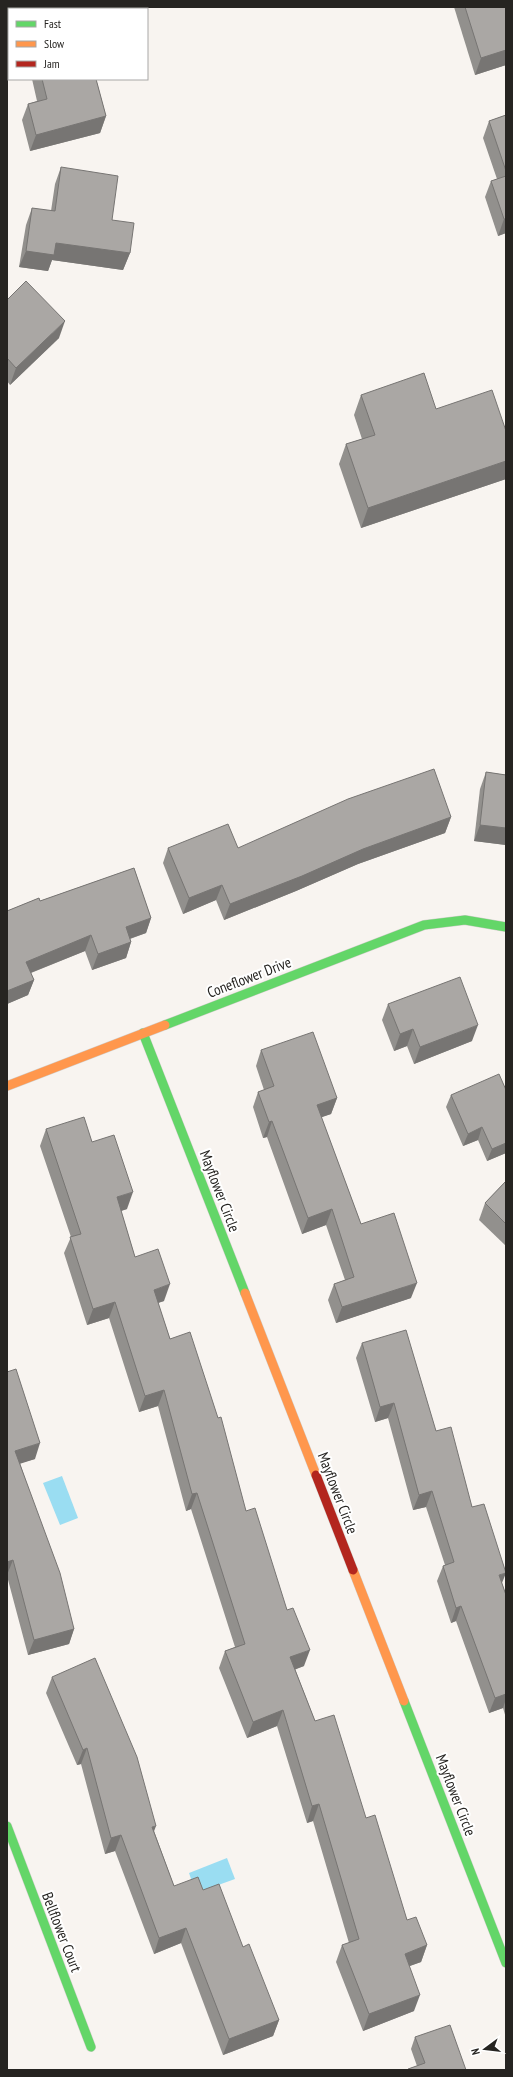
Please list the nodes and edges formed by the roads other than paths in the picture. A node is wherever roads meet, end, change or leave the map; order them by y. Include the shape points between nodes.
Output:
1 (506, 927) edge
2 (143, 1034) junction
3 (7, 1086) edge
4 (7, 1826) edge
5 (506, 1963) edge
6 (91, 2047) dead end

1 - 2 street, Coneflower Drive via 482,921 453,919 424,925
2 - 3 street, Coneflower Drive
2 - 5 street, Mayflower Circle
4 - 6 street, Bellflower Court

